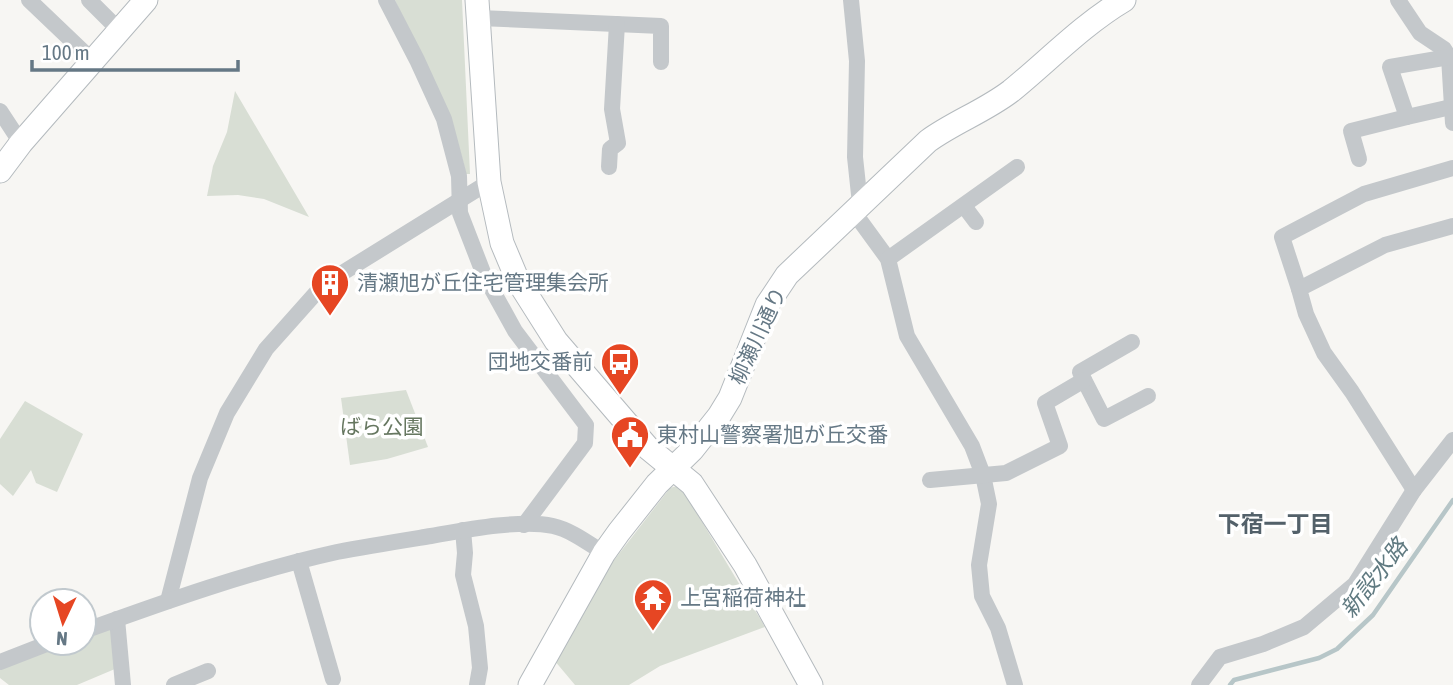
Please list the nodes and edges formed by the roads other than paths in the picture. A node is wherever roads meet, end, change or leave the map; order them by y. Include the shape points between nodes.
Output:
1 (29, 0) edge
2 (89, 0) edge
3 (146, 0) edge
4 (386, 0) edge
5 (851, 0) edge
6 (1398, 0) edge
7 (1114, 3) edge
8 (478, 9) edge
9 (617, 24) junction
10 (119, 30) junction
11 (1449, 57) junction
12 (93, 61) junction
13 (661, 62) dead end
14 (0, 111) edge
15 (1452, 115) edge
16 (1407, 117) junction
17 (21, 143) junction
18 (1359, 159) dead end
19 (609, 167) dead end
20 (1017, 167) dead end
21 (1453, 168) edge
22 (0, 171) edge
23 (489, 182) junction
24 (458, 200) junction
25 (964, 206) junction
26 (857, 208) junction
27 (976, 222) dead end
28 (1453, 226) edge
29 (888, 260) junction
30 (1298, 289) junction
31 (1132, 342) dead end
32 (1084, 380) junction
33 (1148, 396) dead end
34 (1453, 440) edge
35 (674, 469) junction
36 (983, 475) junction
37 (930, 480) dead end
38 (1414, 489) junction
39 (524, 525) junction
40 (463, 530) junction
41 (604, 553) junction
42 (299, 561) junction
43 (167, 601) junction
44 (117, 619) junction
45 (98, 626) edge
46 (28, 651) edge
47 (0, 662) edge
48 (208, 671) dead end
49 (334, 678) dead end
50 (123, 685) edge
51 (174, 685) edge
52 (477, 685) edge
53 (530, 685) edge
54 (811, 685) edge
55 (1015, 685) edge
56 (1199, 685) edge

1 - 12 street
2 - 10 street
3 - 10 street
4 - 24 street via 444,119 459,176
5 - 26 street via 857,61
6 - 11 street via 1420,33 1444,48
7 - 26 street, 柳瀬川通り via 1009,93 928,141
8 - 9 street
8 - 23 street
9 - 13 street via 661,26
9 - 19 street via 612,109 618,143 610,149
10 - 12 street
11 - 15 street
11 - 16 street via 1390,67
12 - 17 street
14 - 17 street
15 - 16 street
16 - 18 street via 1351,131
17 - 22 street
20 - 25 street
21 - 30 street via 1364,194 1282,237
23 - 24 street
23 - 35 street via 502,243 533,308 648,448
24 - 39 street via 484,275 501,308 586,425 585,443
24 - 43 street via 323,285 266,349 227,414 200,478
25 - 27 street
25 - 29 street
26 - 29 street
26 - 35 street, 柳瀬川通り via 787,275 767,305 730,398
28 - 30 street via 1385,245
29 - 36 street via 907,336 972,446
30 - 38 street via 1324,353
31 - 32 street via 1080,372
32 - 33 street via 1104,419
32 - 36 street via 1045,403 1060,446 1006,473
34 - 38 street
35 - 41 street, 柳瀬川通り
35 - 54 street via 692,484 723,530
36 - 37 street
36 - 55 street via 989,504 979,565 982,596 998,628
38 - 56 street via 1355,584 1304,627 1220,657
39 - 40 street
39 - 41 street via 561,528
40 - 42 street
40 - 52 street via 463,575 476,625 480,668
41 - 53 street, 柳瀬川通り
42 - 43 street
42 - 49 street
43 - 44 street
44 - 45 street
44 - 50 street
46 - 47 street
48 - 51 street

